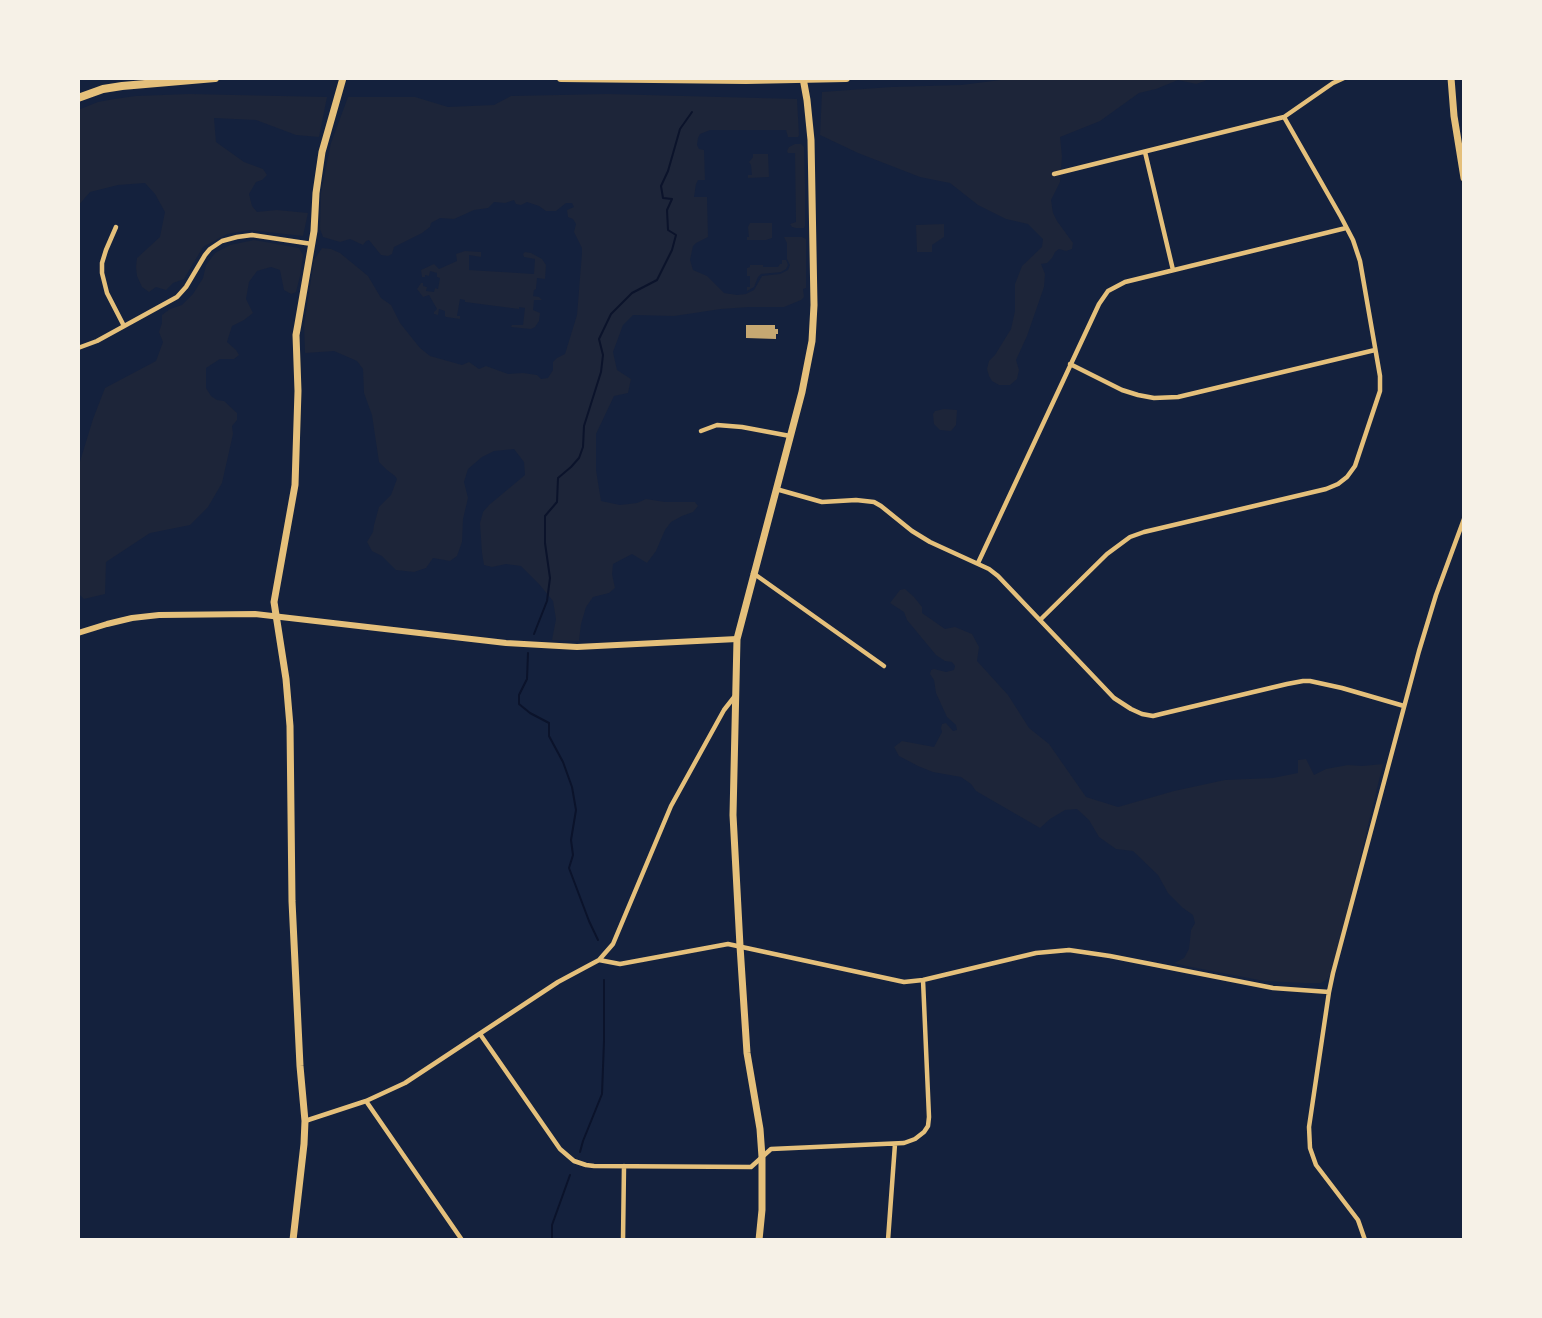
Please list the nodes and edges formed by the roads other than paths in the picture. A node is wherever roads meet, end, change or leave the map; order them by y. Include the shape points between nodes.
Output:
1 (215, 78) edge
2 (343, 78) edge
3 (561, 78) edge
4 (803, 78) edge
5 (846, 78) edge
6 (1344, 78) edge
7 (1450, 78) edge
8 (817, 79) edge
9 (78, 98) edge
10 (1284, 117) junction
11 (1145, 152) junction
12 (1054, 174) dead end
13 (1464, 178) edge
14 (116, 227) dead end
15 (1346, 228) junction
16 (312, 244) junction
17 (1173, 270) junction
18 (124, 326) junction
19 (78, 348) edge
20 (1375, 350) junction
21 (1070, 364) junction
22 (701, 431) dead end
23 (790, 436) junction
24 (776, 489) junction
25 (1464, 519) edge
26 (978, 563) junction
27 (753, 573) junction
28 (275, 616) junction
29 (1040, 620) junction
30 (78, 633) edge
31 (737, 639) junction
32 (884, 666) dead end
33 (736, 693) junction
34 (1404, 706) junction
35 (740, 946) junction
36 (598, 960) junction
37 (923, 980) junction
38 (1329, 992) junction
39 (480, 1034) junction
40 (366, 1101) junction
41 (305, 1121) junction
42 (895, 1144) junction
43 (762, 1157) junction
44 (624, 1166) junction
45 (293, 1240) edge
46 (462, 1240) edge
47 (623, 1240) edge
48 (759, 1240) edge
49 (888, 1240) edge
50 (1365, 1240) edge

1 - 9 highway via 123,86
2 - 16 main road via 318,172
3 - 8 highway
4 - 23 main road via 811,140 813,329
5 - 8 highway
6 - 10 street
7 - 13 main road
10 - 11 street
10 - 15 street
11 - 12 street
11 - 17 street
14 - 18 street via 102,273 106,293
15 - 17 street
15 - 20 street via 1360,261
16 - 18 street via 252,235 222,241 205,255 177,297
16 - 28 main road via 296,335 295,485 274,602
17 - 21 street via 1125,282 1108,291
18 - 19 street
20 - 21 street via 1162,398 1122,390
20 - 29 street via 1380,391 1355,466 1347,477 1326,489 1130,537 1107,554
21 - 26 street
22 - 23 street via 717,424
23 - 24 main road
24 - 26 street via 822,502 874,502 930,542
24 - 27 main road
25 - 34 street via 1436,595
26 - 29 street via 998,576
27 - 31 main road
27 - 32 street
28 - 30 street via 159,615
28 - 31 street via 506,644 577,647
28 - 41 main road via 290,726 292,901
29 - 34 street via 1114,698 1148,715 1303,681
31 - 33 main road
33 - 35 main road via 733,770
33 - 36 street via 679,790 613,944
34 - 38 street
35 - 36 street via 728,944 620,964
35 - 37 street via 891,980
35 - 43 main road via 747,1053
36 - 39 street
37 - 38 street via 1036,953 1069,951 1273,988
37 - 42 street via 929,1122 920,1136
38 - 50 street via 1310,1148 1321,1172 1358,1220
39 - 40 street via 418,1075
39 - 44 street via 567,1156 586,1165
40 - 41 street
40 - 46 street
41 - 45 main road
42 - 43 street via 771,1149
42 - 49 street
43 - 44 street via 751,1167
43 - 48 main road
44 - 47 street

